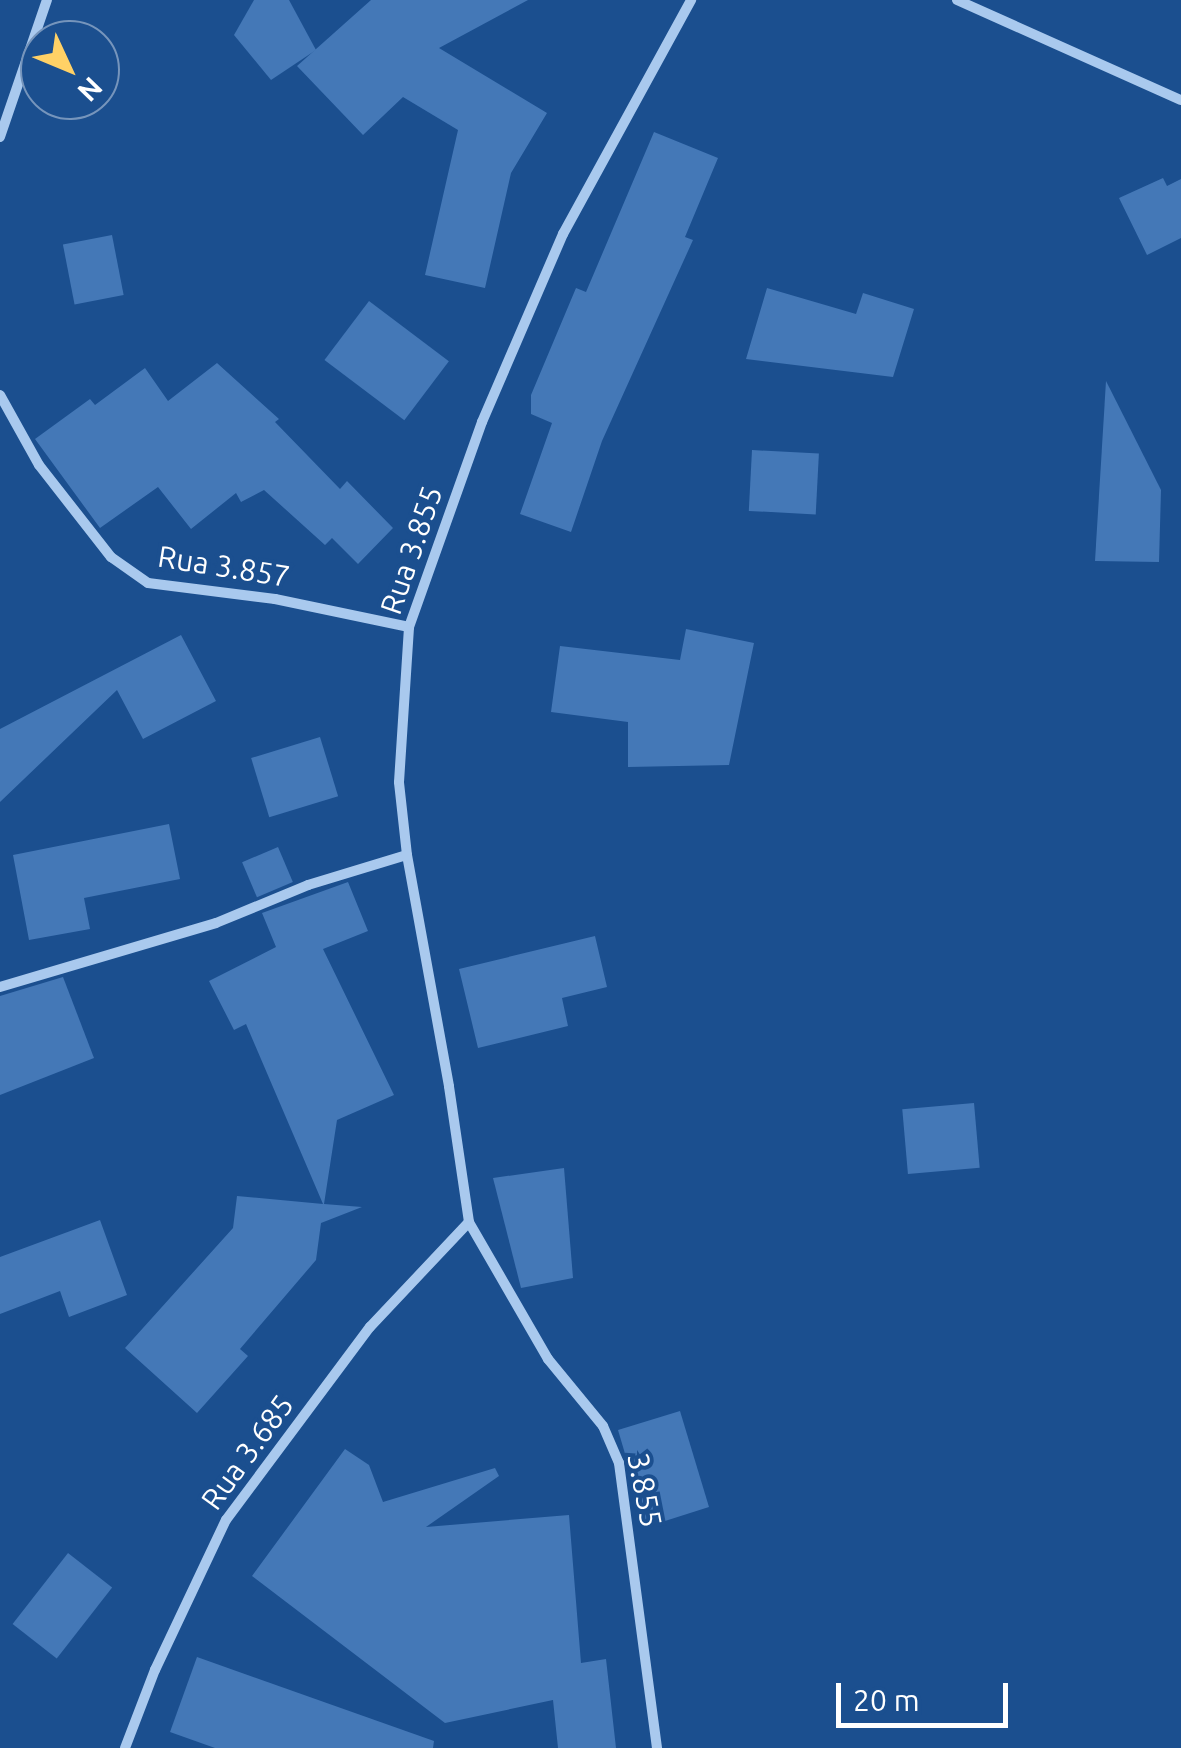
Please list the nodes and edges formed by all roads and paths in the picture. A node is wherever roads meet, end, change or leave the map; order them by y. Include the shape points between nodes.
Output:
1 (47, 0) edge
2 (691, 0) edge
3 (957, 0) edge
4 (1181, 100) edge
5 (0, 137) edge
6 (0, 395) edge
7 (409, 628) junction
8 (406, 855) junction
9 (0, 988) edge
10 (468, 1222) junction
11 (125, 1748) edge
12 (657, 1748) edge

1 - 5 street
2 - 7 street, Rua 3.855 via 563,234 482,422
3 - 4 street
6 - 7 street, Rua 3.857 via 39,466 110,558 148,583 275,599
7 - 8 street, Rua 3.855 via 399,782
8 - 9 street via 178,935
8 - 10 street, Rua 3.855
10 - 11 street, Rua 3.685 via 370,1327 226,1520 154,1670
10 - 12 street, 3.855 via 548,1358 603,1426 619,1463

